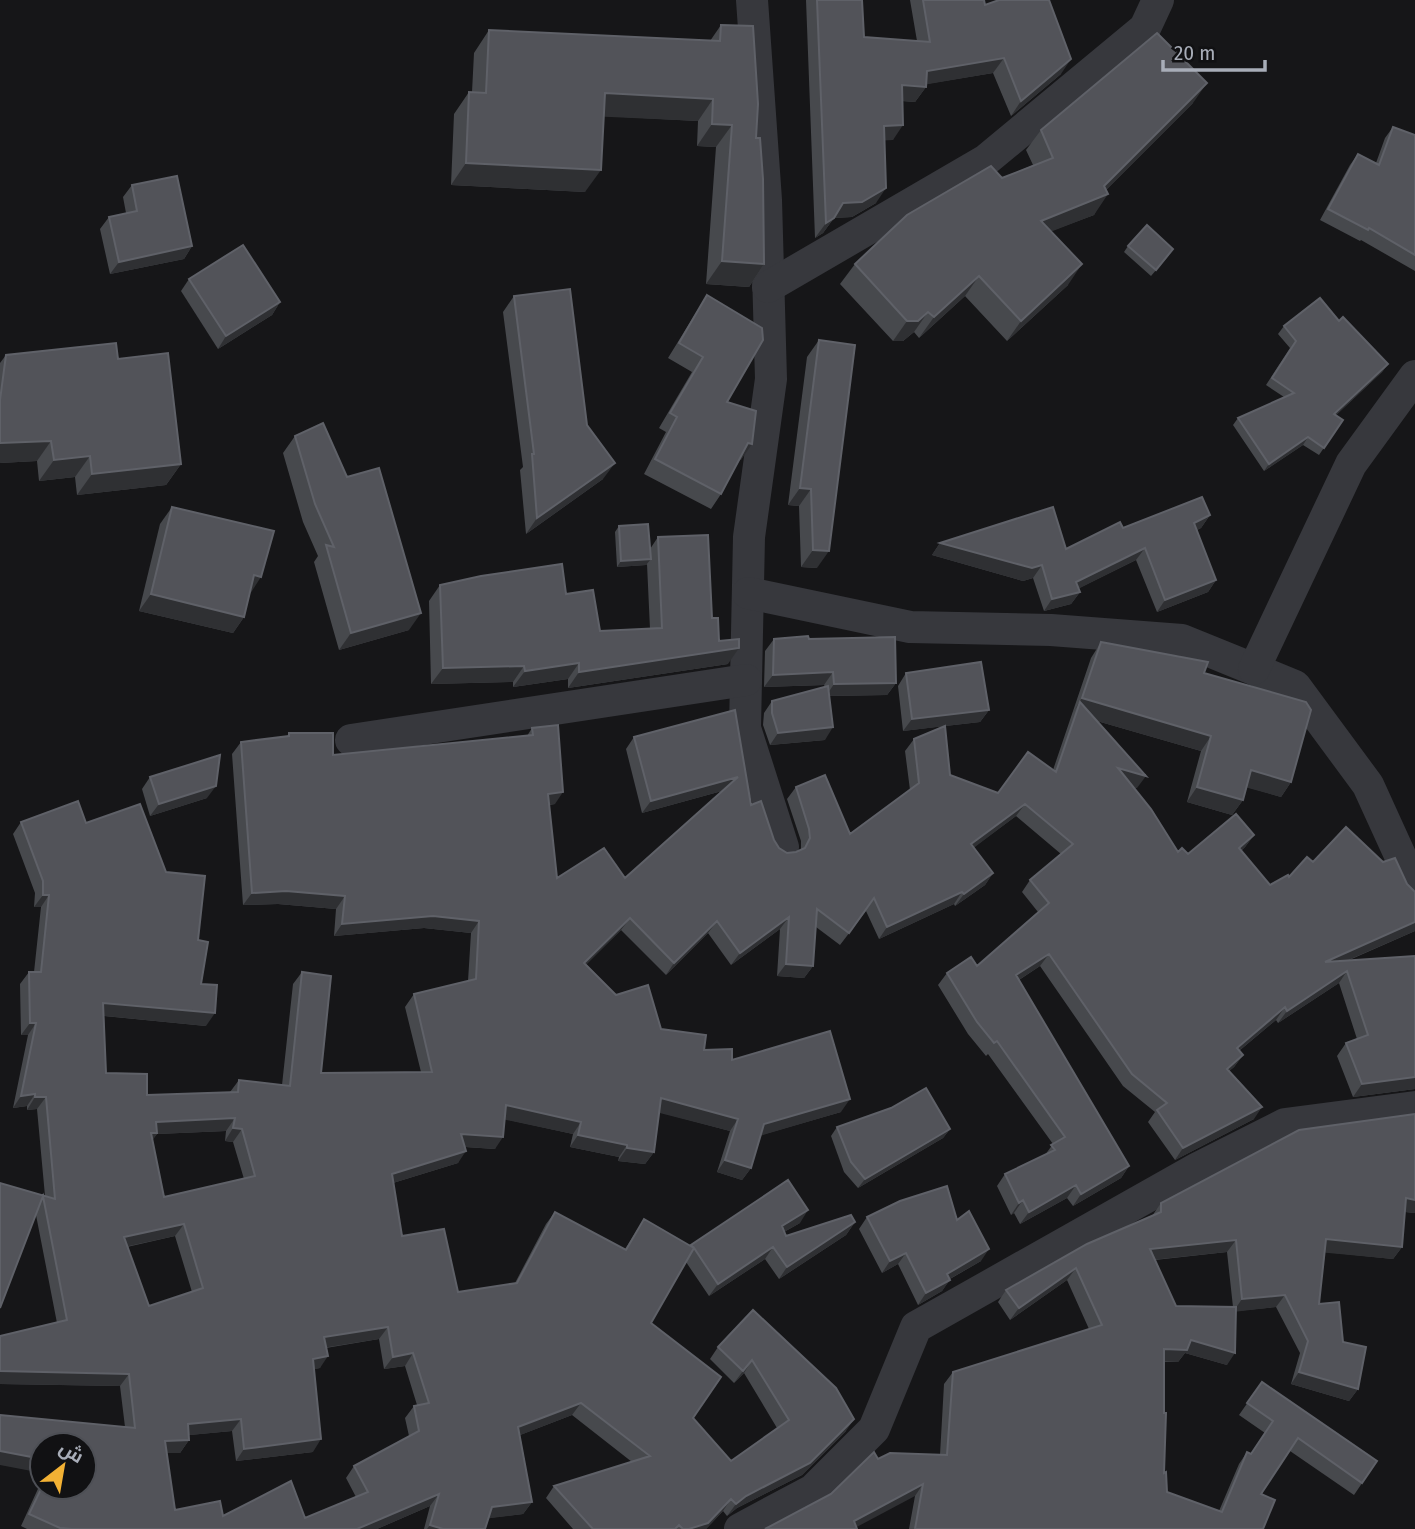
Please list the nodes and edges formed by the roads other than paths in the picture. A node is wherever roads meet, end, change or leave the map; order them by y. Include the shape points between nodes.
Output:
1 (752, 0) edge
2 (1158, 0) edge
3 (768, 286) junction
4 (1415, 376) edge
5 (748, 593) junction
6 (1254, 669) junction
7 (746, 680) junction
8 (351, 740) dead end
9 (783, 847) edge
10 (1415, 888) edge
11 (1415, 1107) edge
12 (740, 1529) edge

1 - 3 street
2 - 3 street via 1145,28 986,160
3 - 5 street via 771,379 749,537
4 - 6 street via 1351,464
5 - 6 street via 910,626 1182,640
5 - 7 street
6 - 10 street via 1296,686 1368,785
7 - 8 street
7 - 9 street via 745,728
11 - 12 street via 1285,1124 916,1327 874,1429 813,1490

